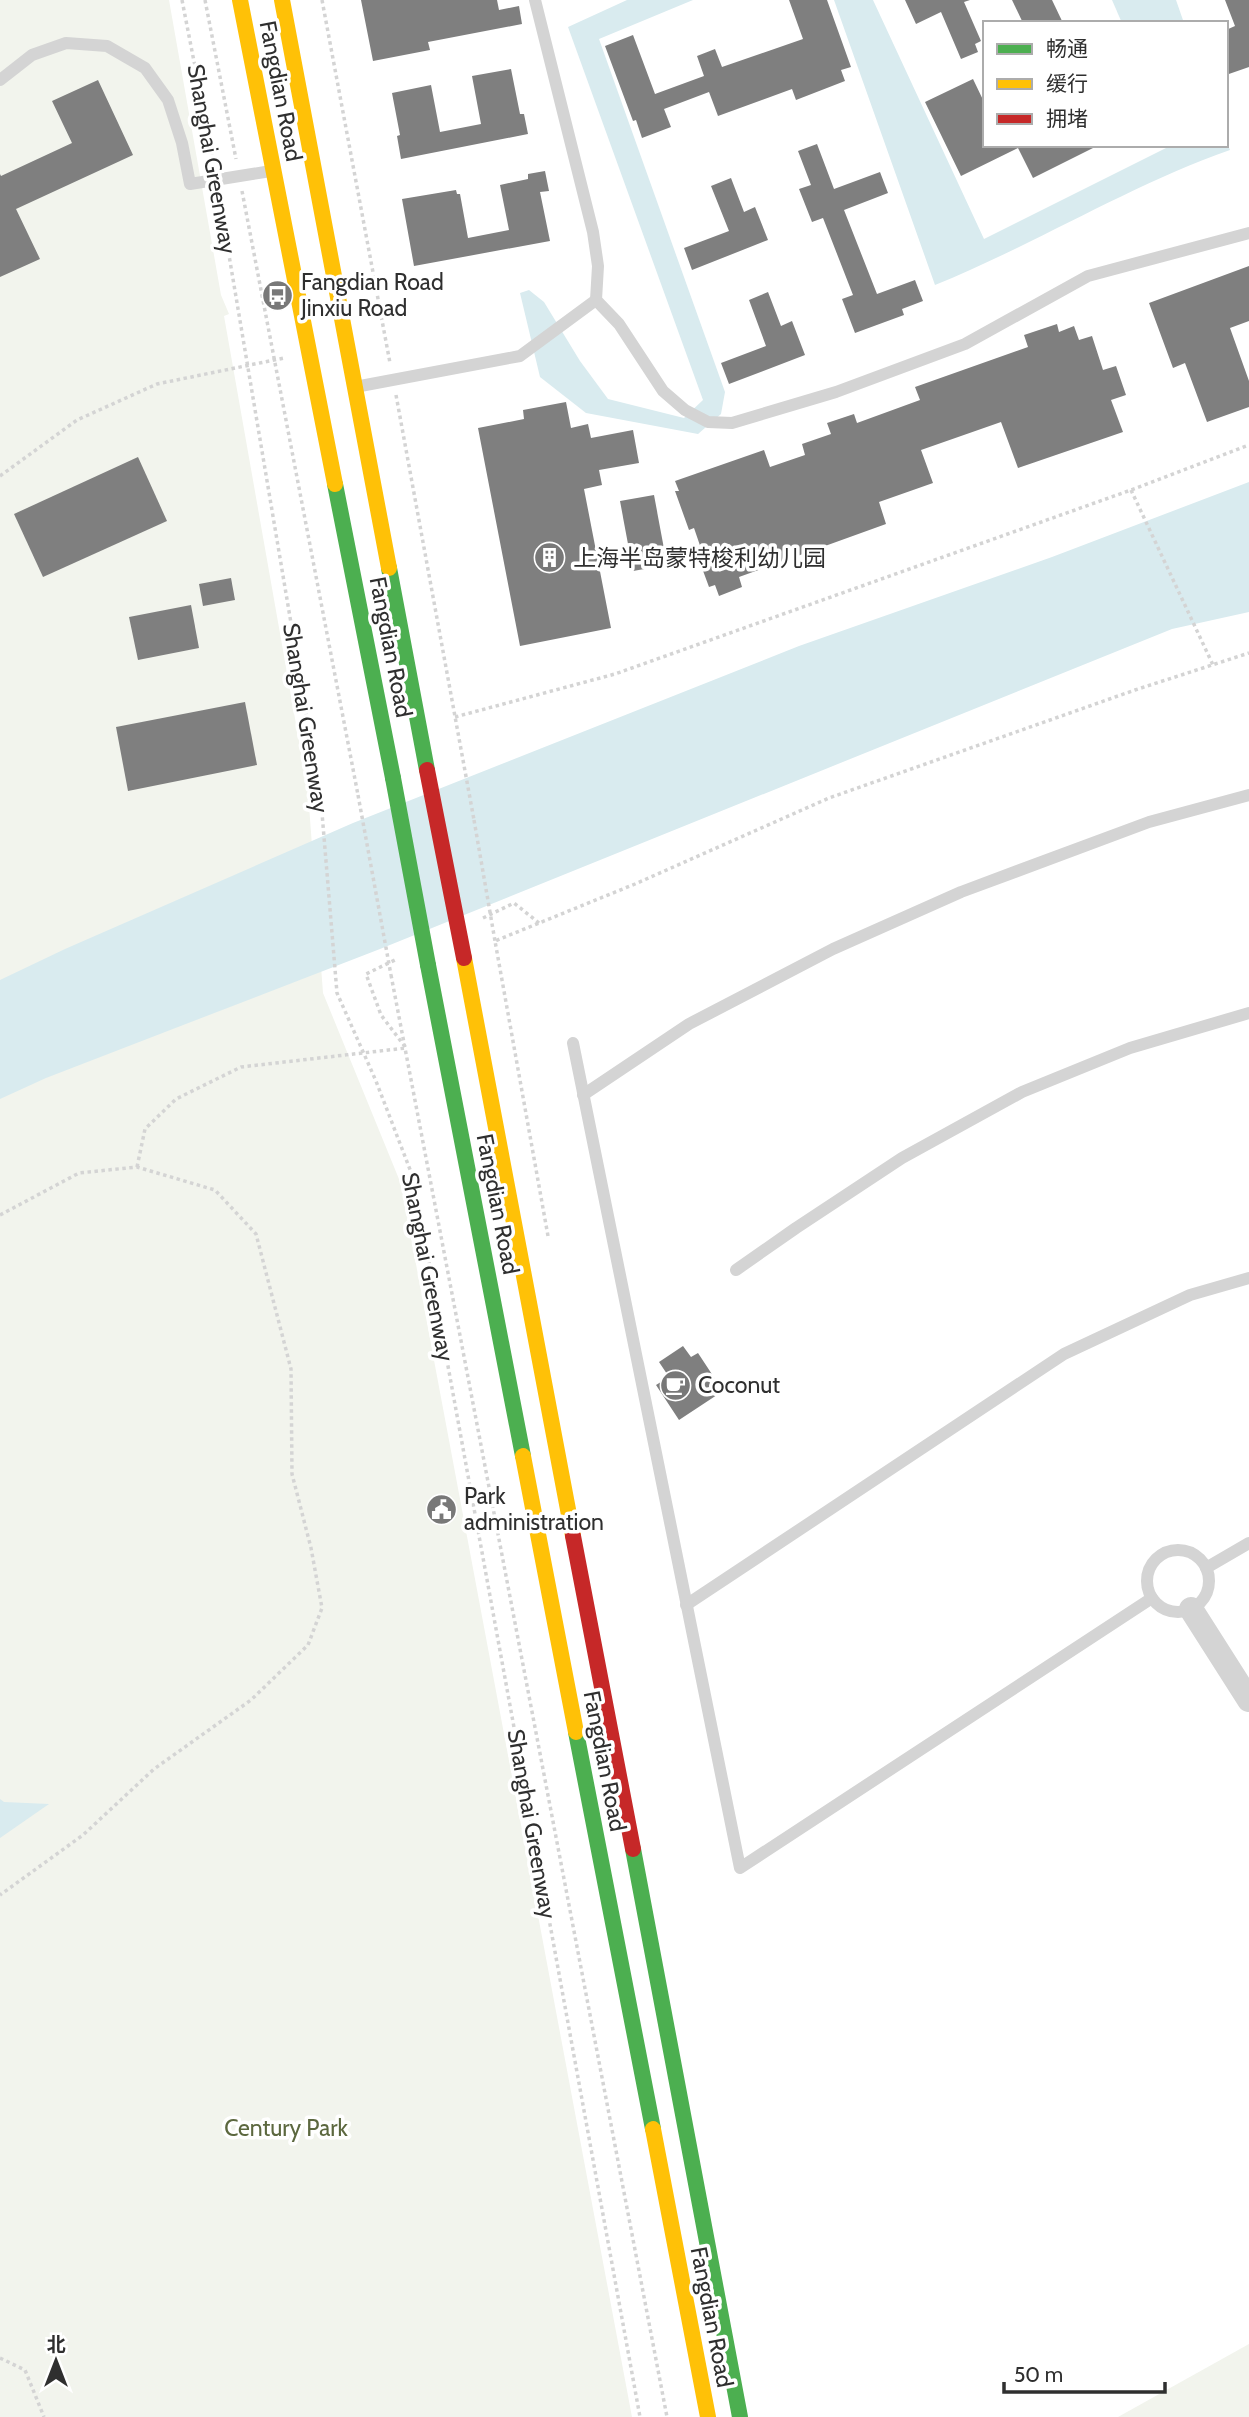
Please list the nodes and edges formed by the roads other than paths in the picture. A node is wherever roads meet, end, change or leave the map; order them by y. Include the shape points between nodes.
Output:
1 (240, 0) edge
2 (282, 0) edge
3 (534, 0) edge
4 (0, 80) edge
5 (274, 171) junction
6 (1249, 233) edge
7 (596, 300) junction
8 (355, 387) junction
9 (1249, 795) edge
10 (1249, 1013) edge
11 (573, 1043) dead end
12 (583, 1095) junction
13 (736, 1270) dead end
14 (1249, 1278) edge
15 (1249, 1543) edge
16 (1206, 1568) junction
17 (1152, 1598) junction
18 (686, 1605) junction
19 (1191, 1609) junction
20 (1249, 1700) edge
21 (708, 2417) edge
22 (740, 2417) edge

1 - 5 main road, Fangdian Road
2 - 8 main road, Fangdian Road
3 - 7 lane via 593,232
4 - 5 lane via 32,55 66,43 107,46 145,68 168,100 190,184
5 - 21 main road, Fangdian Road, bridge
6 - 7 lane via 1088,276 965,344 836,392 733,423 708,422 663,391 619,324
7 - 8 lane via 520,356
8 - 22 main road, Fangdian Road, bridge
9 - 12 lane via 1149,822 961,892 845,943 689,1024
10 - 13 lane via 1130,1048 1021,1092 902,1158
11 - 12 lane
12 - 18 lane
14 - 18 lane via 1190,1295 1064,1354
15 - 16 lane
16 - 17 lane via 1188,1552 1164,1553 1148,1572
16 - 19 lane via 1207,1592
17 - 18 lane via 740,1868
17 - 19 lane via 1168,1611
19 - 20 street

